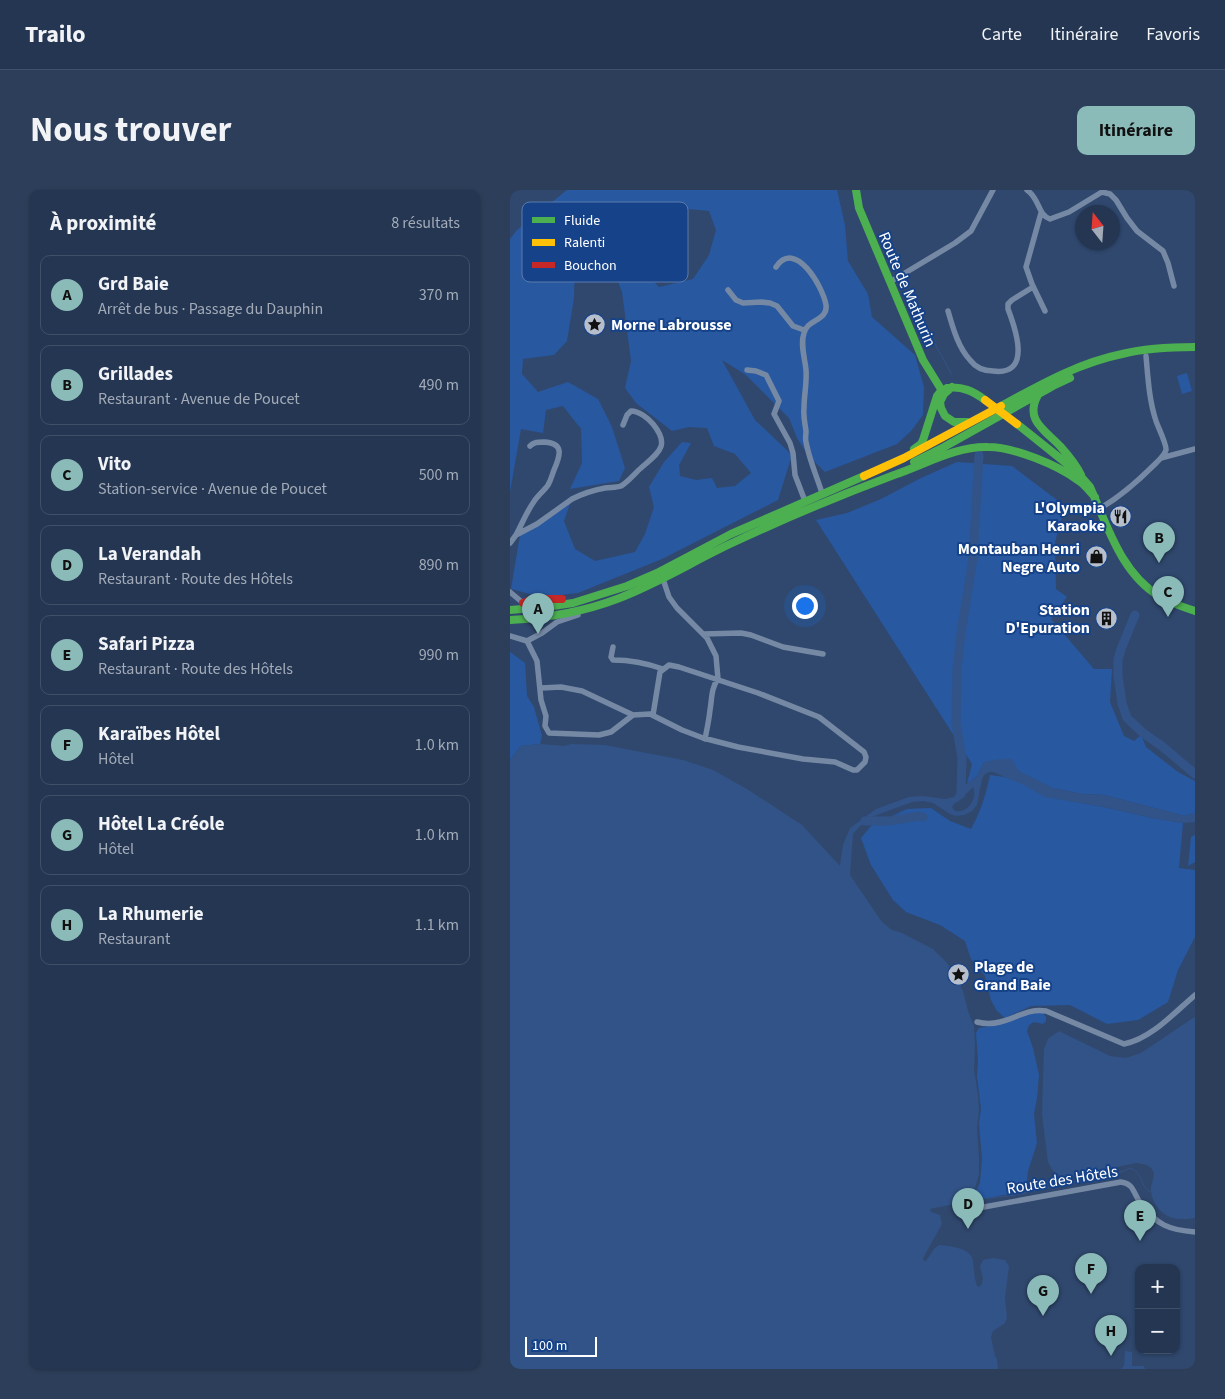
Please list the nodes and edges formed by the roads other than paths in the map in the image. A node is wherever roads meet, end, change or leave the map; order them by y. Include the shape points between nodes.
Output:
1 (856, 190) edge
2 (993, 190) edge
3 (1027, 190) edge
4 (1102, 191) edge
5 (1041, 213) junction
6 (776, 267) dead end
7 (890, 282) junction
8 (1174, 286) dead end
9 (1033, 287) junction
10 (728, 290) dead end
11 (948, 311) dead end
12 (1045, 311) dead end
13 (804, 330) junction
14 (1195, 347) edge
15 (1195, 353) edge
16 (1146, 356) junction
17 (747, 370) dead end
18 (942, 393) junction
19 (1038, 395) junction
20 (970, 421) junction
21 (624, 425) dead end
22 (1058, 444) junction
23 (530, 446) dead end
24 (1194, 448) edge
25 (1055, 454) junction
26 (1161, 458) junction
27 (1042, 460) junction
28 (1062, 460) junction
29 (877, 470) junction
30 (1081, 475) junction
31 (1072, 476) junction
32 (870, 484) junction
33 (822, 493) junction
34 (1095, 497) junction
35 (805, 500) junction
36 (1100, 509) junction
37 (807, 510) junction
38 (516, 535) junction
39 (510, 543) edge
40 (664, 582) junction
41 (510, 592) edge
42 (608, 593) junction
43 (523, 602) joint
44 (510, 610) edge
45 (1195, 611) edge
46 (510, 622) edge
47 (703, 634) junction
48 (510, 636) edge
49 (527, 641) junction
50 (614, 647) dead end
51 (823, 654) dead end
52 (663, 669) junction
53 (718, 679) junction
54 (541, 688) junction
55 (633, 715) junction
56 (653, 715) junction
57 (705, 739) junction
58 (1195, 995) edge
59 (976, 1022) dead end
60 (973, 1209) dead end
61 (1195, 1232) edge

1 - 7 main road, Route de Mathurin via 859,208
2 - 7 street via 971,231
3 - 5 street via 1034,196
4 - 5 street via 1079,208 1060,216 1050,219
4 - 8 street via 1110,194 1137,230 1163,251
5 - 9 street via 1026,267
6 - 13 street via 788,258 798,260 822,292 826,310
7 - 18 main road, Route de Mathurin via 923,360
9 - 11 street via 1008,304 1018,346 1016,364 1010,369 986,371 970,361
9 - 12 street
10 - 13 street via 743,303 761,302 777,306 793,326
13 - 33 street via 806,443
14 - 20 main road via 1144,350 1109,357 1051,379
15 - 16 main road
16 - 19 main road via 1091,368
16 - 26 street via 1152,409 1166,446
17 - 35 street via 766,375 779,400 774,414 790,444 795,475
18 - 20 main road via 941,408 947,418 957,423
18 - 25 main road, bridge via 952,387 973,392
18 - 29 main road via 937,396 921,444
19 - 22 main road via 1032,408 1034,417
19 - 32 main road
20 - 29 main road
21 - 38 street via 631,411 648,418 661,438 658,454 621,486 578,496
22 - 25 main road
22 - 30 main road
23 - 38 street via 536,442 551,443 558,446 560,454 551,480 532,504
24 - 26 street
25 - 27 main road
25 - 28 main road
26 - 36 street via 1135,484
27 - 31 main road
27 - 32 main road via 996,447 980,447
28 - 30 main road
28 - 31 main road
29 - 33 main road
30 - 34 main road
31 - 34 main road
32 - 37 main road
33 - 35 main road
34 - 36 main road
35 - 42 main road via 657,573
36 - 45 main road via 1122,556 1140,581 1158,596
37 - 40 street
37 - 46 main road via 623,596 575,612
38 - 39 street
40 - 47 street via 677,608
40 - 49 street via 621,602 557,622
41 - 43 street
42 - 43 main road
42 - 44 main road via 546,607
47 - 51 street via 741,633 783,648
47 - 53 street via 716,656
48 - 49 street
49 - 54 street via 537,661
50 - 52 street via 613,660 646,663
52 - 53 street via 670,665
52 - 56 street
53 - 57 street via 712,693
53 - 57 street via 819,717 864,752 866,758 857,770 853,770 836,762 738,748
54 - 55 street via 561,687 582,692
54 - 55 street via 548,733 599,736 611,732
55 - 56 street
56 - 57 street
58 - 59 street via 1156,1029 1124,1044 1046,1011 1024,1012 1001,1022
60 - 61 street, Route des Hôtels via 1121,1182 1131,1186 1139,1203 1158,1222 1170,1229

